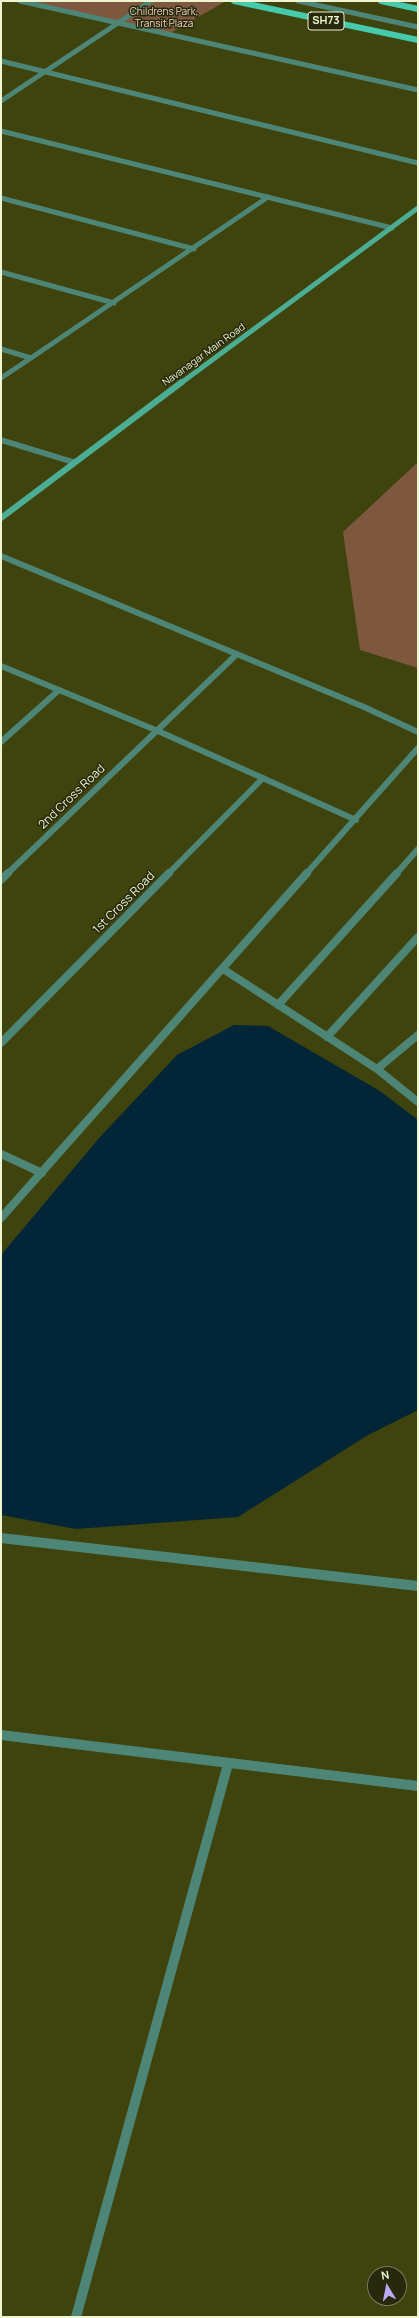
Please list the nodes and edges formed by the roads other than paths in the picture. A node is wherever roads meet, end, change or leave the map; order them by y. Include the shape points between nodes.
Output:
1 (20, 1) edge
2 (151, 1) edge
3 (234, 1) edge
4 (298, 1) edge
5 (381, 1) edge
6 (418, 9) edge
7 (118, 23) junction
8 (418, 27) edge
9 (418, 40) edge
10 (1, 61) edge
11 (47, 71) junction
12 (418, 90) edge
13 (1, 101) edge
14 (1, 131) edge
15 (418, 163) edge
16 (268, 197) junction
17 (1, 198) edge
18 (418, 208) edge
19 (392, 228) junction
20 (194, 249) junction
21 (1, 272) edge
22 (114, 303) junction
23 (1, 349) edge
24 (31, 358) junction
25 (1, 378) edge
26 (1, 440) edge
27 (72, 462) junction
28 (1, 518) edge
29 (1, 556) edge
30 (237, 654) junction
31 (1, 666) edge
32 (59, 690) junction
33 (158, 731) junction
34 (418, 732) edge
35 (1, 742) edge
36 (418, 748) edge
37 (263, 778) junction
38 (356, 820) junction
39 (418, 849) edge
40 (1, 880) edge
41 (418, 937) edge
42 (223, 969) junction
43 (278, 1005) junction
44 (418, 1035) edge
45 (327, 1037) junction
46 (1, 1043) edge
47 (377, 1069) junction
48 (418, 1102) edge
49 (1, 1154) edge
50 (42, 1172) junction
51 (1, 1218) edge
52 (1, 1538) edge
53 (418, 1586) edge
54 (1, 1735) edge
55 (228, 1764) junction
56 (418, 1786) edge
57 (76, 2317) edge

1 - 7 street
2 - 7 street
3 - 9 main road, SH73
4 - 8 street
5 - 6 main road
7 - 11 street
7 - 12 street
10 - 11 street
11 - 13 street
11 - 15 street
14 - 16 street
16 - 19 street
16 - 20 street
17 - 20 street
18 - 19 main road, Navanagar Main Road
19 - 27 main road, Navanagar Main Road
20 - 22 street
21 - 22 street
22 - 24 street
23 - 24 street
24 - 25 street
26 - 27 street
27 - 28 main road, Navanagar Main Road
29 - 30 street
30 - 33 street, 2nd Cross Road
30 - 34 street
31 - 32 street
32 - 33 street
32 - 35 street
33 - 37 street
33 - 40 street, 2nd Cross Road
36 - 38 street
37 - 38 street
37 - 46 street, 1st Cross Road
38 - 42 street
39 - 43 street
41 - 45 street
42 - 43 street
42 - 50 street
43 - 45 street
44 - 47 street
45 - 47 street
47 - 48 street
49 - 50 street
50 - 51 street
52 - 53 street
54 - 55 street
55 - 56 street
55 - 57 street

